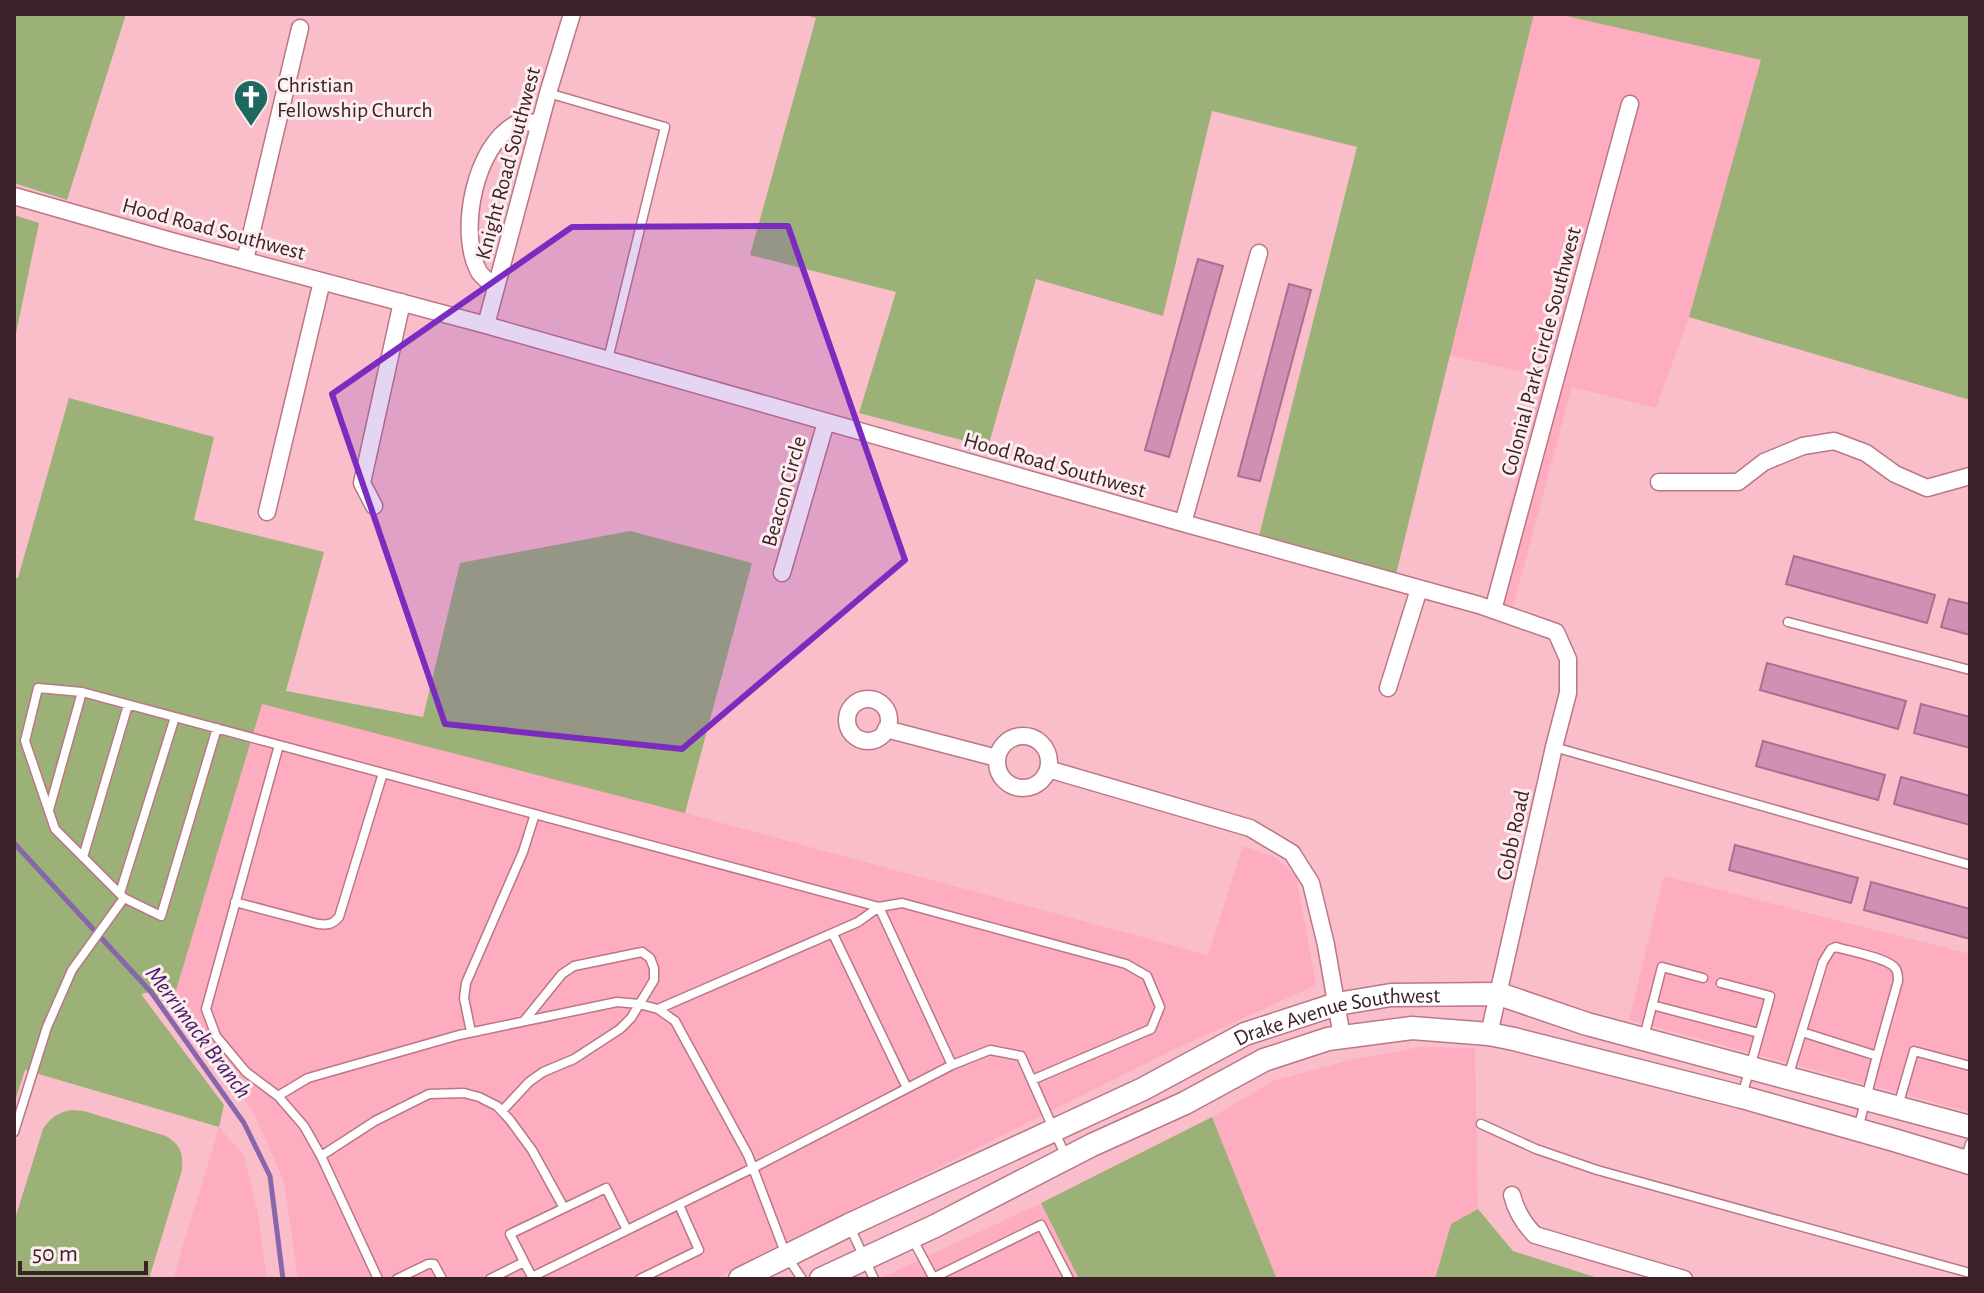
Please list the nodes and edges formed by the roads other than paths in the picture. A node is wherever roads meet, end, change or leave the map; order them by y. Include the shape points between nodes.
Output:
1 (572, 14) edge
2 (300, 28) dead end
3 (548, 93) junction
4 (1630, 104) dead end
5 (540, 123) junction
6 (14, 196) edge
7 (1259, 253) dead end
8 (245, 260) junction
9 (322, 281) junction
10 (496, 287) junction
11 (402, 302) junction
12 (486, 325) junction
13 (608, 359) junction
14 (826, 422) junction
15 (1970, 476) edge
16 (1659, 482) dead end
17 (374, 506) dead end
18 (267, 512) dead end
19 (1183, 523) junction
20 (782, 573) dead end
21 (1419, 589) junction
22 (1493, 610) junction
23 (1788, 622) dead end
24 (1970, 670) edge
25 (1568, 686) joint
26 (1388, 688) dead end
27 (82, 692) junction
28 (128, 705) junction
29 (175, 717) junction
30 (217, 728) junction
31 (886, 729) dead end
32 (279, 745) junction
33 (1554, 747) junction
34 (997, 758) junction
35 (1048, 769) junction
36 (383, 773) junction
37 (49, 810) junction
38 (535, 814) junction
39 (83, 857) junction
40 (1970, 865) edge
41 (122, 895) junction
42 (235, 902) junction
43 (879, 907) junction
44 (833, 934) junction
45 (1703, 978) dead end
46 (1721, 983) dead end
47 (1499, 994) junction
48 (639, 1004) junction
49 (1337, 1004) junction
50 (1652, 1005) junction
51 (658, 1009) junction
52 (524, 1021) junction
53 (471, 1032) junction
54 (1802, 1032) junction
55 (1759, 1033) junction
56 (1489, 1034) junction
57 (1342, 1037) junction
58 (1644, 1039) junction
59 (1877, 1056) junction
60 (952, 1065) junction
61 (1970, 1066) edge
62 (1750, 1067) junction
63 (1788, 1077) junction
64 (1032, 1080) junction
65 (907, 1088) junction
66 (278, 1096) junction
67 (1742, 1097) junction
68 (1865, 1098) junction
69 (1898, 1108) junction
70 (502, 1111) junction
71 (1481, 1124) dead end
72 (1970, 1127) edge
73 (1054, 1130) junction
74 (1858, 1130) junction
75 (14, 1132) edge
76 (321, 1156) junction
77 (1968, 1156) edge
78 (1067, 1158) junction
79 (753, 1168) junction
80 (1512, 1195) dead end
81 (679, 1205) junction
82 (564, 1208) junction
83 (849, 1225) junction
84 (627, 1230) junction
85 (911, 1237) junction
86 (786, 1255) junction
87 (524, 1262) junction
88 (869, 1269) edge
89 (1970, 1273) edge
90 (533, 1278) edge
91 (934, 1278) edge
92 (378, 1279) edge
93 (397, 1279) edge
94 (442, 1279) edge
95 (490, 1279) edge
96 (640, 1279) edge
97 (740, 1279) edge
98 (802, 1279) edge
99 (821, 1279) edge
100 (1069, 1279) edge
101 (1684, 1279) edge

1 - 3 street, Knight Road Southwest
2 - 8 street
3 - 5 street, Knight Road Southwest
3 - 13 lane via 665,127
4 - 22 street, Colonial Park Circle Southwest
5 - 10 street, Knight Road Southwest
5 - 10 street via 519,122 499,135 480,167 470,245 479,272
6 - 8 street, Hood Road Southwest
7 - 19 street
8 - 9 street, Hood Road Southwest
9 - 11 street, Hood Road Southwest
9 - 18 street
10 - 12 street, Knight Road Southwest
11 - 12 street, Hood Road Southwest
11 - 17 street via 362,483
12 - 13 street, Hood Road Southwest
13 - 14 street, Hood Road Southwest
14 - 19 street, Hood Road Southwest
14 - 20 street, Beacon Circle
15 - 16 street via 1927,488 1834,441 1803,446 1764,462 1738,482
19 - 21 street, Hood Road Southwest
21 - 22 street, Hood Road Southwest
21 - 26 street
22 - 25 street, Hood Road Southwest via 1556,632 1568,659
23 - 24 lane
25 - 33 street, Cobb Road
27 - 28 lane
27 - 37 lane
27 - 37 lane via 38,688 25,741
28 - 29 lane
28 - 39 lane
29 - 30 lane
29 - 41 lane
30 - 32 lane
30 - 41 lane via 161,916
31 - 34 street
32 - 36 lane
32 - 42 lane
33 - 40 lane
33 - 47 street, Cobb Road
34 - 35 street via 1000,775 1013,786 1030,787
34 - 35 street via 1005,743 1028,736 1043,745
35 - 49 street via 1250,828 1292,853 1311,883
36 - 38 lane
36 - 42 lane via 334,923 318,924
37 - 39 lane via 55,829
38 - 43 lane
38 - 53 lane via 466,983
39 - 41 lane
41 - 75 lane via 72,970 47,1027
42 - 66 lane via 206,1009 216,1036 246,1072
43 - 44 lane
43 - 60 lane
43 - 64 lane via 902,903 1126,964 1147,976 1160,1007 1151,1029
44 - 51 lane
44 - 65 lane
45 - 50 lane via 1662,967
46 - 55 lane via 1770,996
47 - 49 street, Drake Avenue Southwest via 1391,995
47 - 56 street, Cobb Road
47 - 58 street, Drake Avenue Southwest
48 - 51 lane
48 - 52 lane via 617,1002
48 - 52 lane via 654,980 650,958 642,952 574,966
48 - 70 lane via 620,1029 543,1072
49 - 57 street
49 - 73 street, Drake Avenue Southwest via 1245,1034
50 - 55 lane
50 - 58 lane
51 - 79 lane via 675,1021
52 - 53 lane
53 - 66 lane via 308,1078
54 - 59 lane
54 - 59 lane via 1831,949 1884,961 1894,966 1898,981
54 - 63 lane
55 - 62 lane
56 - 57 street, Drake Avenue Southwest via 1412,1028
56 - 67 street, Drake Avenue Southwest
57 - 78 street, Drake Avenue Southwest via 1264,1060
58 - 62 street, Drake Avenue Southwest
59 - 68 lane
60 - 64 lane via 990,1050 1021,1056
60 - 65 lane
61 - 69 lane via 1914,1051
62 - 63 street, Drake Avenue Southwest
62 - 67 lane
63 - 68 street, Drake Avenue Southwest
64 - 73 lane
65 - 79 lane
66 - 76 lane
67 - 74 street, Drake Avenue Southwest
68 - 69 street, Drake Avenue Southwest
68 - 74 lane
69 - 72 street, Drake Avenue Southwest
70 - 76 lane via 464,1093 429,1094
70 - 82 lane via 532,1150
71 - 89 lane via 1597,1170
73 - 78 lane
73 - 83 street, Drake Avenue Southwest
74 - 77 street, Drake Avenue Southwest
76 - 92 lane
78 - 85 street, Drake Avenue Southwest
79 - 81 lane
79 - 86 lane
80 - 101 street via 1535,1235
81 - 84 lane
81 - 96 lane via 699,1250
82 - 84 lane via 606,1188
82 - 87 lane via 510,1234
83 - 86 street, Drake Avenue Southwest
83 - 88 lane
84 - 90 lane
85 - 88 street, Drake Avenue Southwest
85 - 91 lane
86 - 97 street, Drake Avenue Southwest
86 - 98 lane
87 - 90 lane
87 - 95 lane
88 - 99 street, Drake Avenue Southwest
91 - 100 lane via 1041,1225
93 - 94 lane via 434,1264

